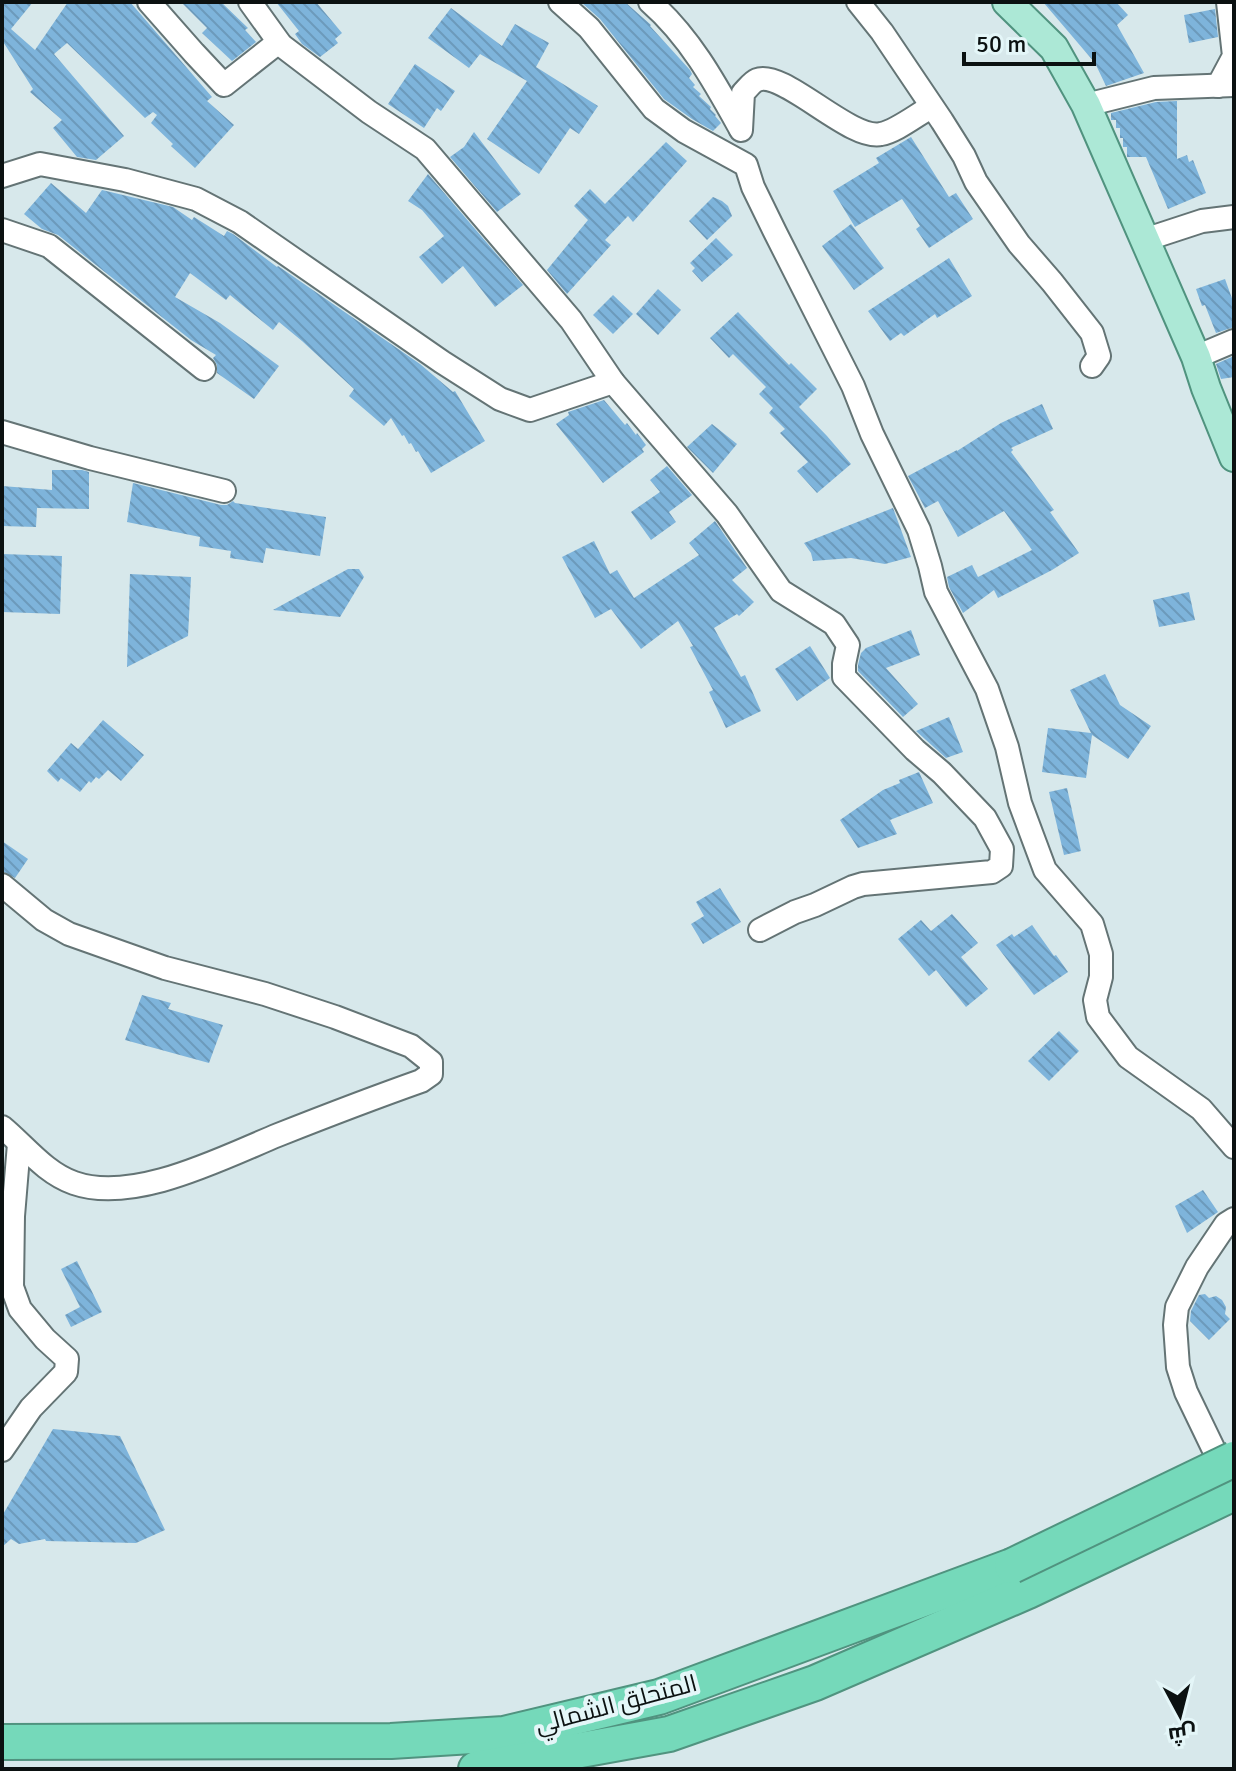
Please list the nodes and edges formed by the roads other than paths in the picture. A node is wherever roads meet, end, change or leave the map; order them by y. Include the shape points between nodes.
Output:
1 (149, 2) edge
2 (250, 2) edge
3 (560, 2) edge
4 (650, 2) edge
5 (858, 2) edge
6 (1007, 2) edge
7 (1228, 2) edge
8 (281, 45) junction
9 (1226, 86) edge
10 (1086, 105) junction
11 (931, 107) junction
12 (741, 130) junction
13 (746, 165) junction
14 (2, 176) edge
15 (1234, 217) edge
16 (2, 230) edge
17 (1144, 240) junction
18 (1234, 341) edge
19 (1196, 357) junction
20 (1092, 366) dead end
21 (204, 369) dead end
22 (613, 382) junction
23 (2, 432) edge
24 (1234, 457) edge
25 (224, 491) dead end
26 (2, 885) edge
27 (760, 930) dead end
28 (2, 1127) edge
29 (19, 1144) junction
30 (1234, 1147) edge
31 (1234, 1219) edge
32 (2, 1450) edge
33 (1234, 1459) edge
34 (1234, 1491) edge
35 (1020, 1579) junction
36 (2, 1742) edge
37 (476, 1769) edge

1 - 8 street via 224,85
2 - 8 street
3 - 13 street via 589,28 654,109
4 - 12 street via 707,69
5 - 11 street
6 - 10 main road via 1054,48
7 - 9 street via 1234,56
8 - 22 street via 425,149 571,320
9 - 10 street via 1154,88
10 - 17 main road
11 - 12 street via 881,135 863,133 790,89 756,80 743,93
11 - 20 street via 1019,244 1092,333 1099,356
12 - 13 street
13 - 30 street via 919,530 936,592 987,689 1045,870 1092,924 1101,954 1098,1017 1128,1057 1201,1109
14 - 22 street via 40,164 196,199 240,222 500,399 530,410
15 - 17 street via 1202,221
16 - 21 street via 49,246
17 - 19 main road
18 - 19 street
19 - 24 main road
22 - 27 street via 727,514 781,591 834,624 848,645 844,677 985,818 1002,849 1001,866 992,872 863,884
23 - 25 street
26 - 29 street via 69,934 335,1017 411,1046 431,1062 431,1074 421,1081 183,1174 145,1183 82,1186 58,1176
28 - 29 street
29 - 32 street via 12,1287 20,1309 67,1359 66,1372 31,1408
31 - 34 street via 1197,1267 1177,1307 1175,1325 1186,1392
33 - 35 highway, المتحلق الشمالي, bridge
34 - 35 highway, المتحلق الشمالي
35 - 36 highway, المتحلق الشمالي via 659,1697 504,1734 391,1741
35 - 37 highway, المتحلق الشمالي via 815,1683 669,1734

